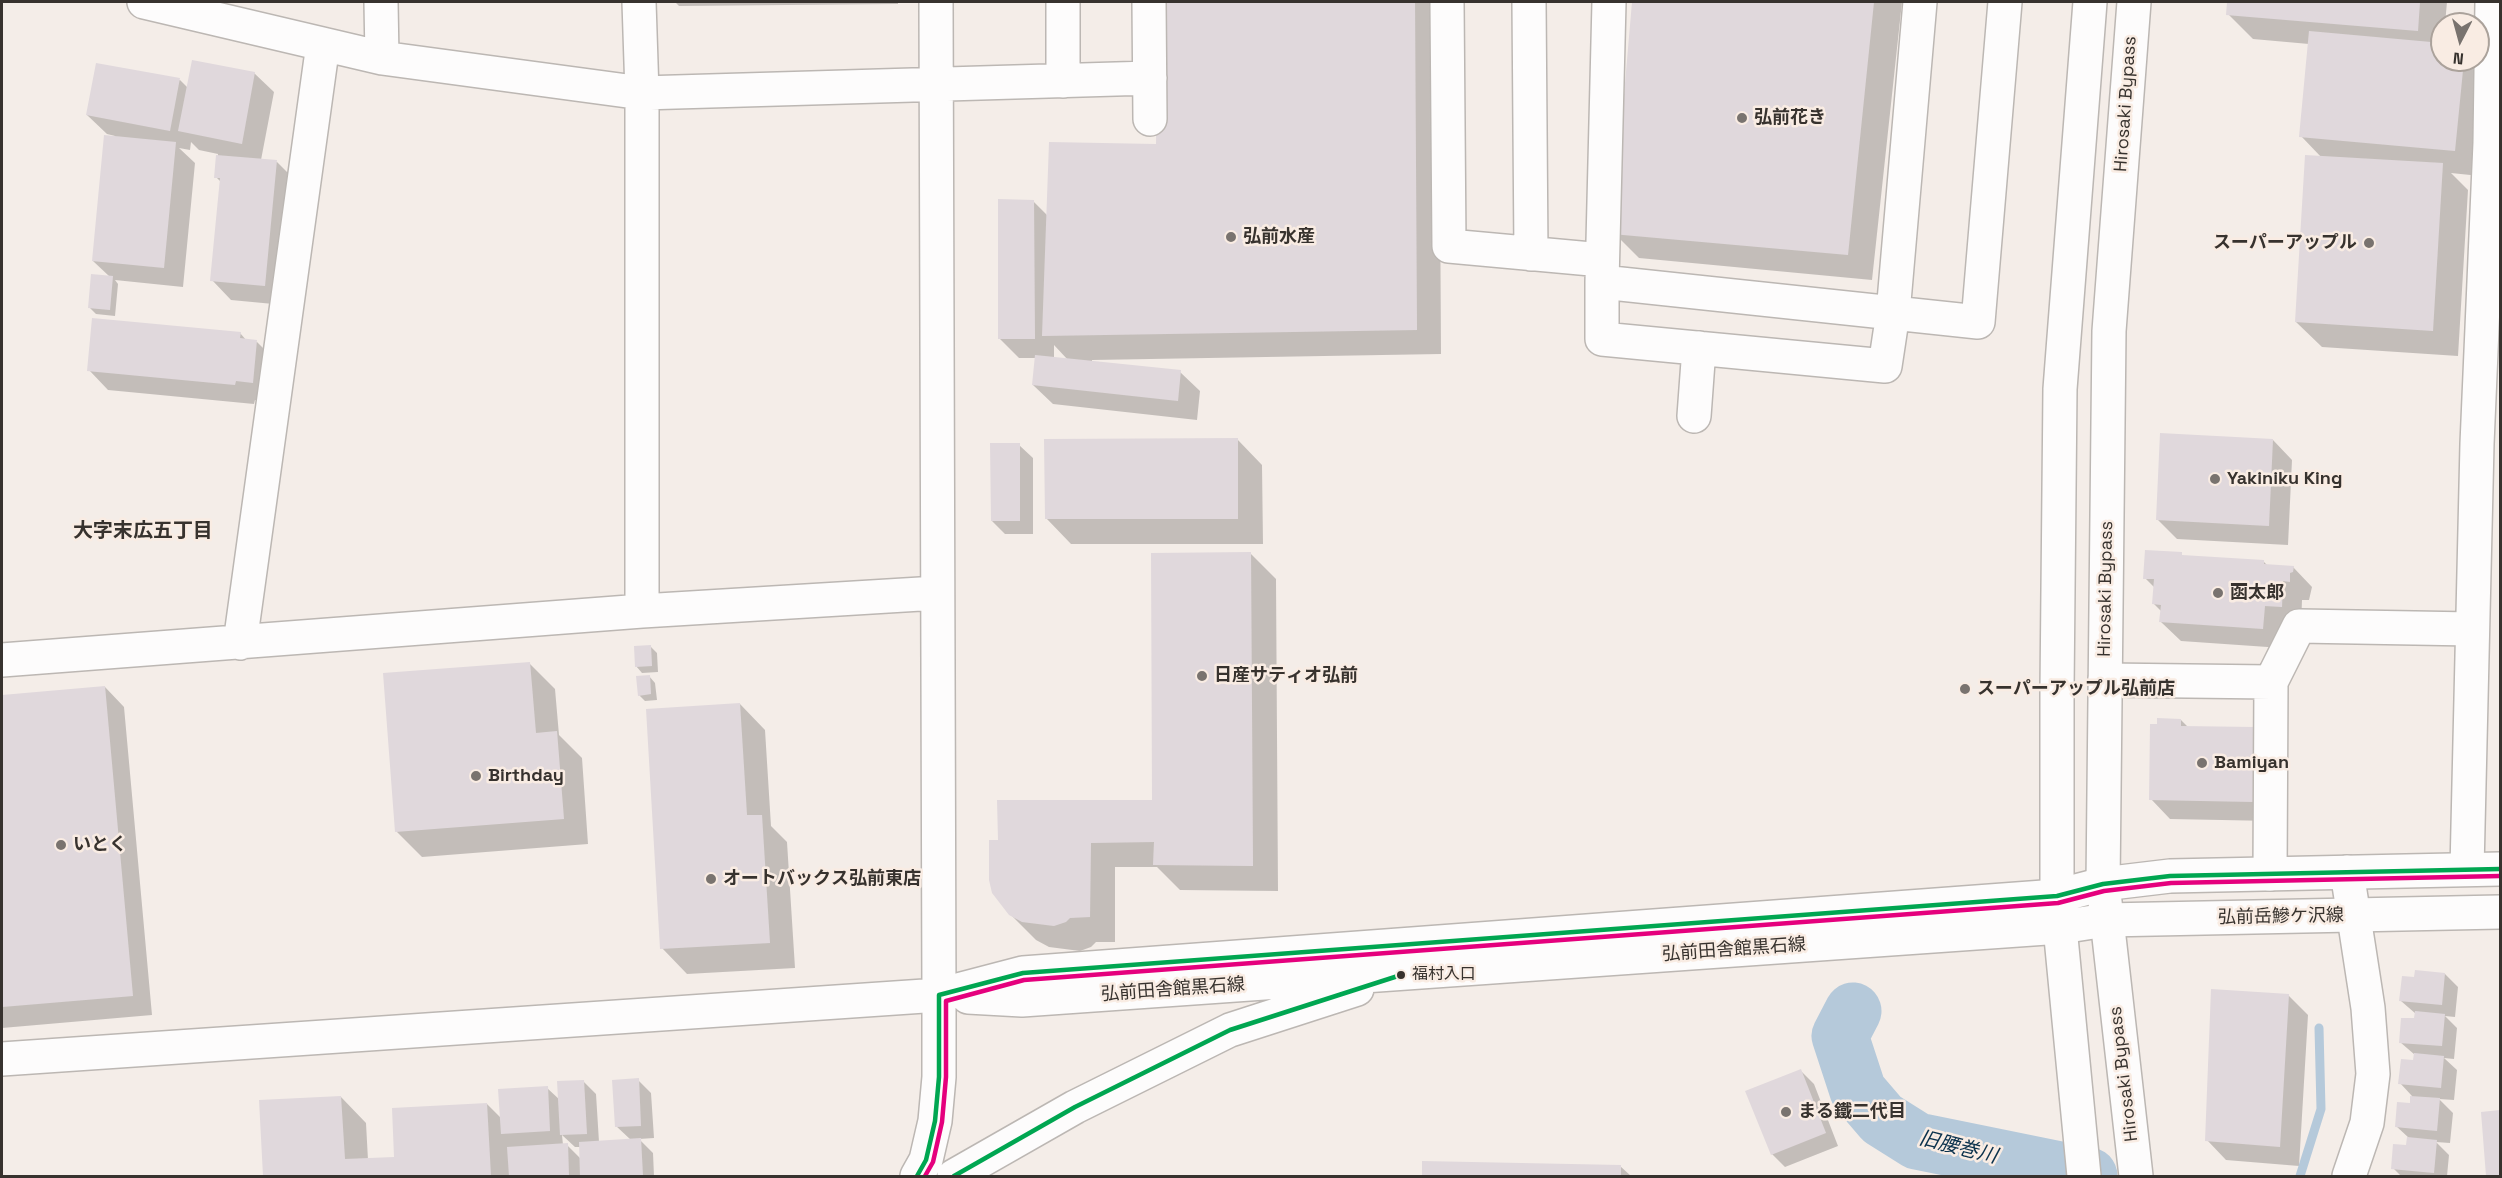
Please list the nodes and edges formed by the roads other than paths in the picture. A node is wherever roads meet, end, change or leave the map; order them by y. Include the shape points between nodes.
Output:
1 (144, 2) edge
2 (381, 2) edge
3 (639, 2) edge
4 (936, 2) edge
5 (1064, 2) edge
6 (1149, 2) edge
7 (1447, 2) edge
8 (1529, 2) edge
9 (1609, 2) edge
10 (1920, 2) edge
11 (2005, 2) edge
12 (2090, 2) edge
13 (2134, 2) edge
14 (2492, 2) edge
15 (191, 7) edge
16 (323, 44) junction
17 (382, 58) junction
18 (1150, 78) junction
19 (1063, 81) junction
20 (937, 85) junction
21 (642, 93) junction
22 (1150, 119) dead end
23 (1531, 254) junction
24 (1602, 271) junction
25 (1893, 313) junction
26 (1699, 348) junction
27 (1694, 417) dead end
28 (937, 593) junction
29 (642, 610) junction
30 (2472, 628) junction
31 (240, 643) junction
32 (2, 660) edge
33 (2105, 680) junction
34 (2271, 682) junction
35 (2467, 869) junction
36 (2500, 869) edge
37 (2347, 872) junction
38 (2270, 874) junction
39 (2103, 884) junction
40 (2059, 912) junction
41 (2500, 912) edge
42 (2354, 915) junction
43 (2106, 920) junction
44 (1407, 973) junction
45 (939, 995) junction
46 (2, 1059) edge
47 (917, 1176) edge
48 (954, 1176) edge
49 (2084, 1176) edge
50 (2136, 1176) edge
51 (2349, 1176) edge

1 - 15 main road
2 - 17 main road
3 - 21 main road
4 - 20 main road
5 - 19 main road
6 - 18 main road
7 - 23 main road via 1449,246
8 - 23 main road
9 - 24 main road
10 - 25 main road
11 - 25 main road via 1978,322
12 - 40 main road via 2060,389
13 - 33 main road, Hirosaki Bypass via 2109,331
14 - 30 main road
15 - 16 main road
16 - 17 main road
16 - 31 main road
17 - 21 main road
18 - 19 main road
18 - 22 main road
19 - 20 main road
20 - 21 main road
20 - 28 main road
21 - 29 main road
23 - 24 main road
24 - 25 main road
24 - 26 main road via 1602,339
25 - 26 main road via 1885,366
26 - 27 main road
28 - 29 main road
28 - 45 main road
29 - 31 main road
30 - 34 main road via 2299,626
30 - 35 main road
31 - 32 main road
33 - 34 main road
33 - 39 main road, Hirosaki Bypass
34 - 38 main road
35 - 36 main road
35 - 37 main road
37 - 38 main road
37 - 42 main road
38 - 39 main road via 2170,876
39 - 40 main road
39 - 43 main road, Hirosaki Bypass
40 - 43 main road, 弘前岳鰺ケ沢線
40 - 44 main road, 弘前田舎館黒石線
40 - 45 main road, 弘前田舎館黒石線 via 1023,973
40 - 49 main road
41 - 42 main road, 弘前岳鰺ケ沢線
42 - 43 main road, 弘前岳鰺ケ沢線
42 - 51 main road via 2373,1074 2367,1123
43 - 50 main road, Hirosaki Bypass
44 - 45 main road, 弘前田舎館黒石線 via 1022,1000
44 - 48 main road, 弘前田舎館黒石線 via 1230,1030 1075,1107
45 - 46 main road
45 - 47 main road via 935,1121 926,1160

